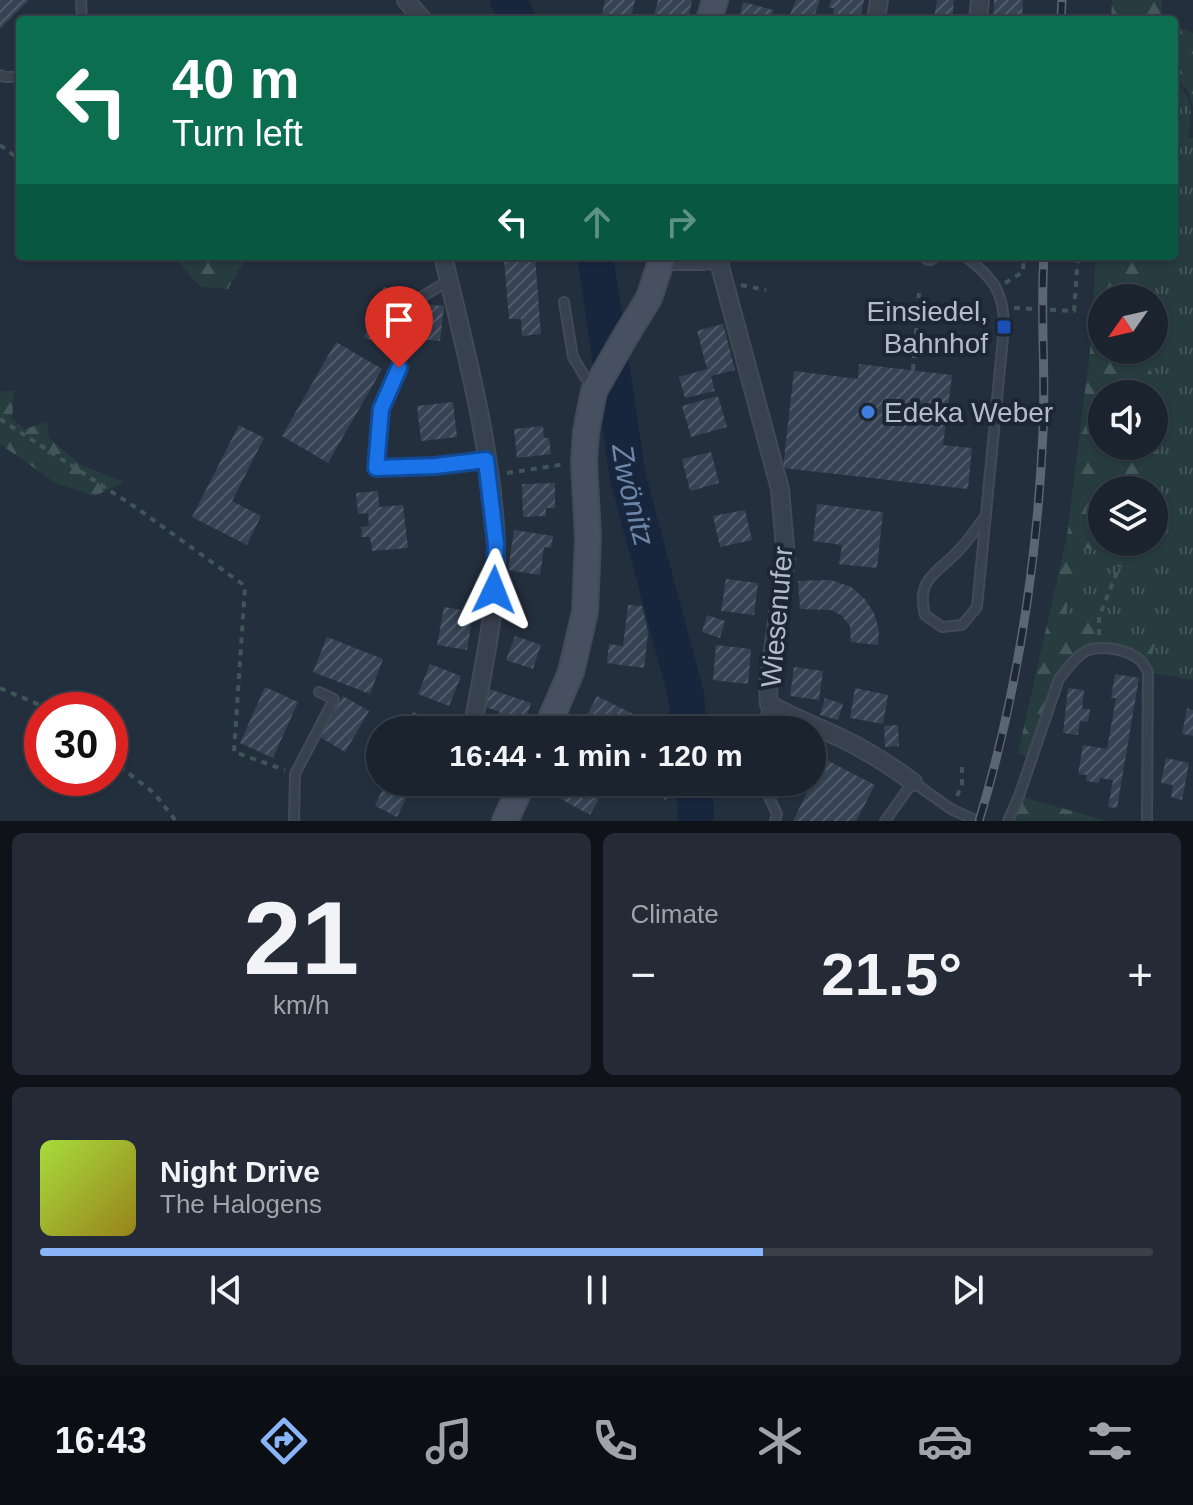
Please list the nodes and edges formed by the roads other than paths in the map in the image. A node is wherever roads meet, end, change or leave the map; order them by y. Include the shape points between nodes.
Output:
1 (406, 0) edge
2 (420, 16) edge
3 (444, 260) edge
4 (661, 260) edge
5 (689, 260) edge
6 (710, 260) edge
7 (726, 260) edge
8 (970, 260) edge
9 (449, 280) junction
10 (564, 302) dead end
11 (594, 391) junction
12 (486, 460) junction
13 (985, 517) junction
14 (319, 692) dead end
15 (769, 704) junction
16 (475, 716) edge
17 (552, 716) edge
18 (766, 716) edge
19 (913, 782) junction
20 (514, 796) edge
21 (769, 796) edge
22 (294, 821) edge
23 (505, 821) edge
24 (775, 821) edge
25 (885, 821) edge
26 (977, 821) edge
27 (1008, 821) edge
28 (1147, 821) edge

1 - 2 street
3 - 9 street
4 - 11 main road via 649,298
5 - 6 street, Wiesenufer
7 - 15 street, Wiesenufer via 780,489 786,559
8 - 13 lane via 997,287 1004,308
9 - 12 street
9 - 12 lane via 423,296 412,319 381,409 376,468
10 - 11 lane via 573,357
11 - 17 main road via 584,462 585,612 571,672
12 - 16 street via 496,544 493,613
13 - 13 lane via 927,580 921,599 925,615 942,627 962,625 977,607
14 - 22 lane via 334,699 295,774
15 - 18 lane
15 - 19 street, Wiesenufer via 844,739
19 - 25 lane
19 - 26 lane, Wiesenufer
20 - 23 main road
21 - 24 lane
27 - 28 lane via 1059,679 1085,651 1101,647 1141,661 1148,672

